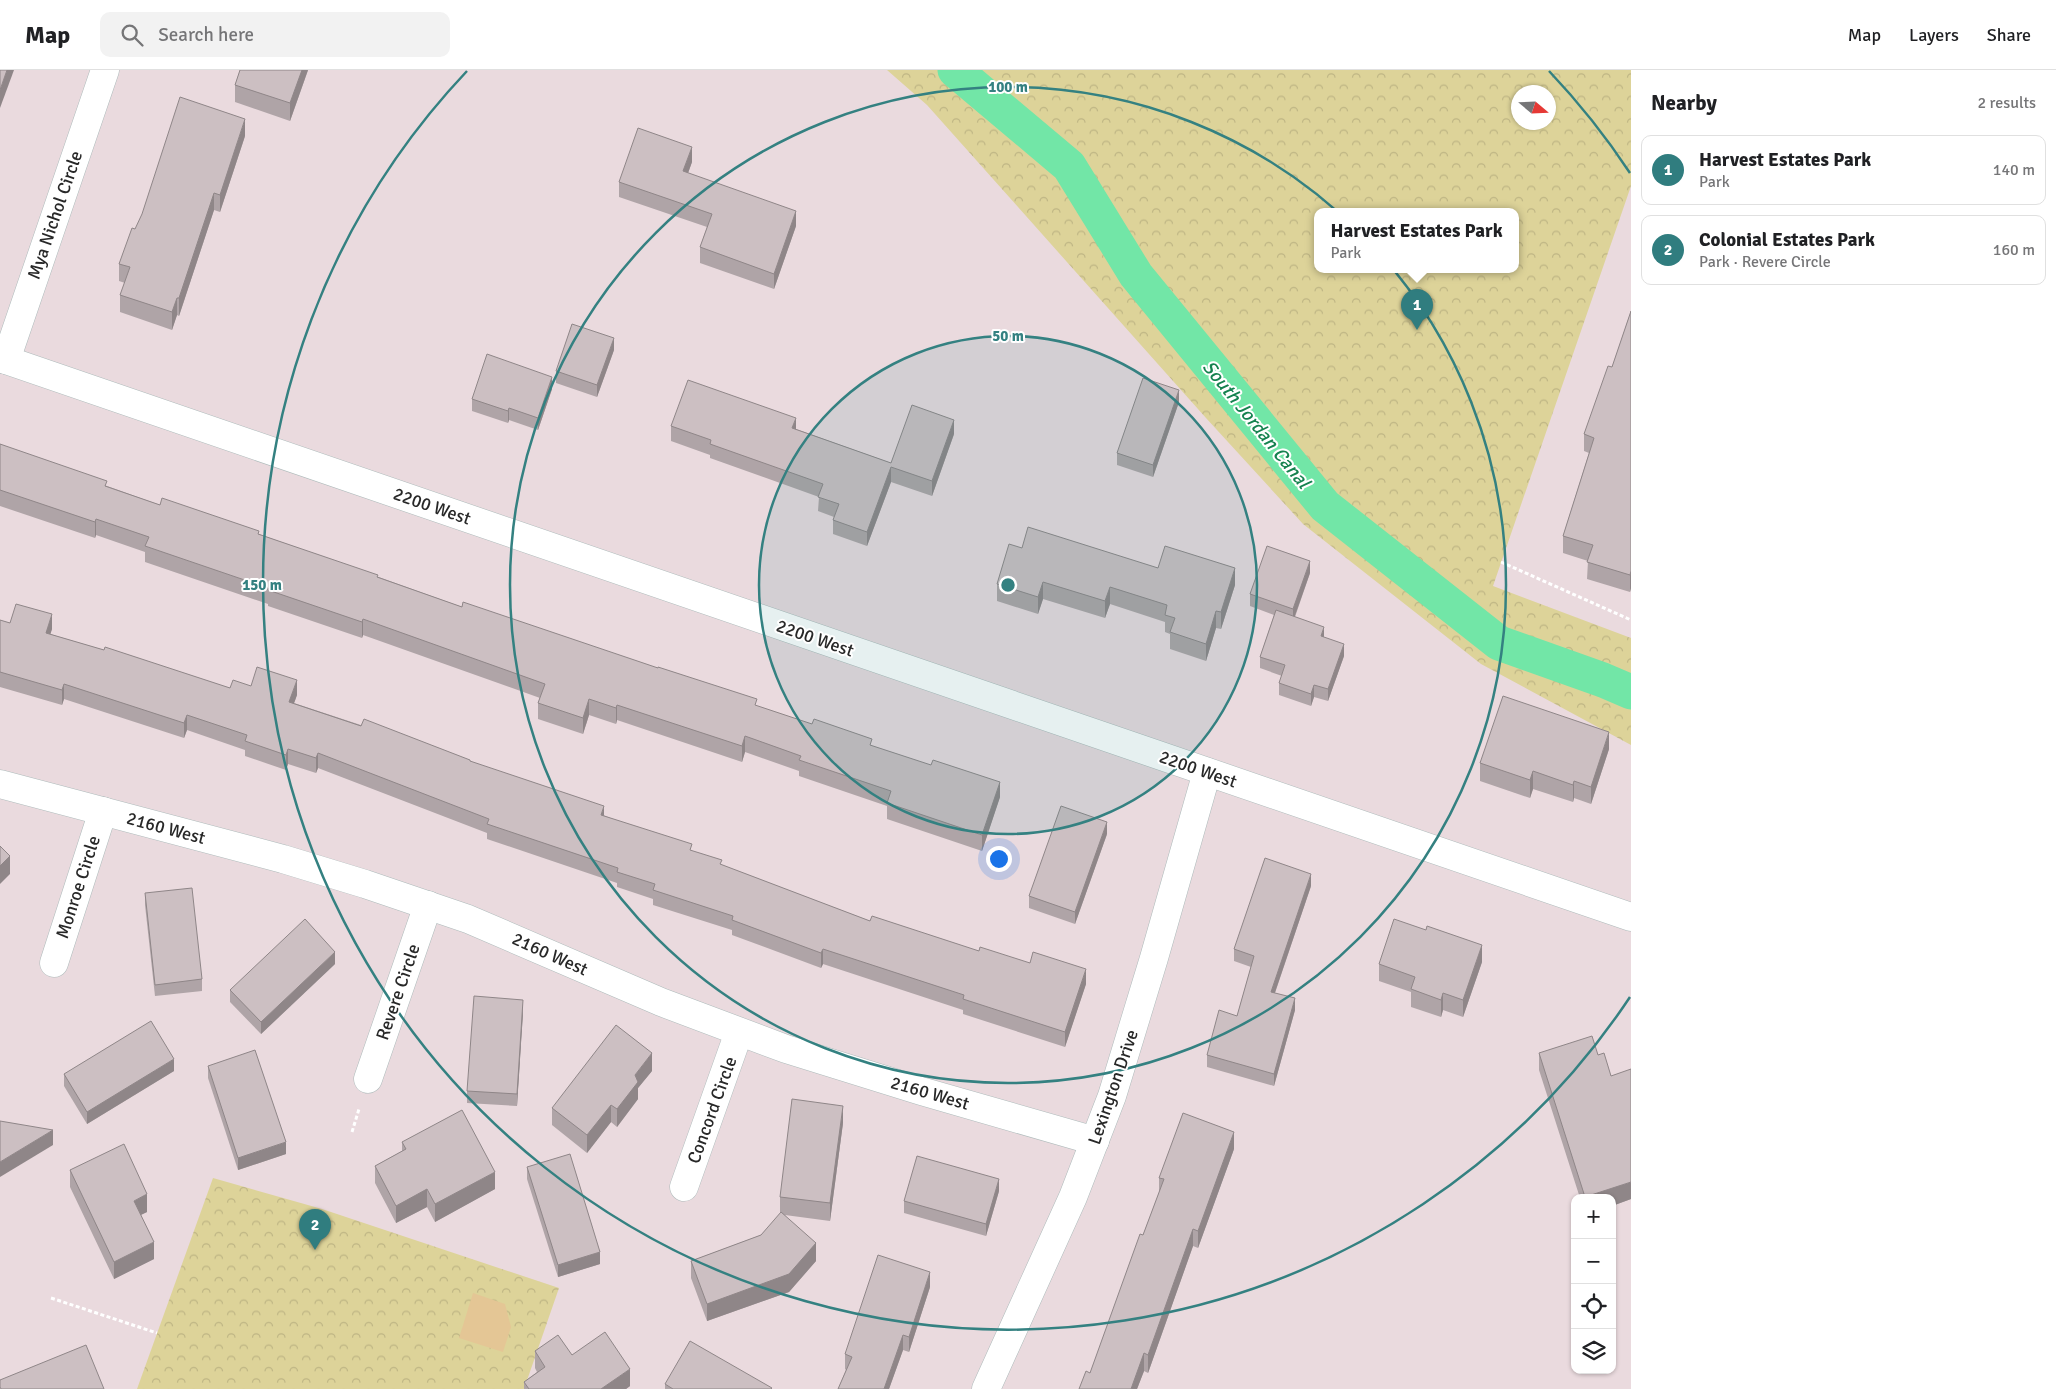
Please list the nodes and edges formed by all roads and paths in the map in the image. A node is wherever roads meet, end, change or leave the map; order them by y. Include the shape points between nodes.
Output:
1 (105, 70) edge
2 (3, 359) edge
3 (1502, 562) dead end
4 (1631, 620) edge
5 (1207, 772) junction
6 (0, 784) edge
7 (103, 811) junction
8 (428, 904) junction
9 (1631, 917) edge
10 (54, 963) dead end
11 (739, 1032) junction
12 (368, 1079) dead end
13 (1095, 1141) junction
14 (684, 1187) dead end
15 (52, 1298) dead end
16 (157, 1333) dead end
17 (986, 1389) edge

1 - 2 street, Mya Nichol Circle
2 - 5 street, 2200 West
3 - 4 path
5 - 9 street, 2200 West
5 - 13 street, Lexington Drive via 1154,958
6 - 7 street, 2160 West
7 - 8 street, 2160 West via 283,859
7 - 10 street, Monroe Circle
8 - 11 street, 2160 West
8 - 12 street, Revere Circle
11 - 13 street, 2160 West via 832,1064
11 - 14 street, Concord Circle
13 - 17 street, Lexington Drive
15 - 16 path

